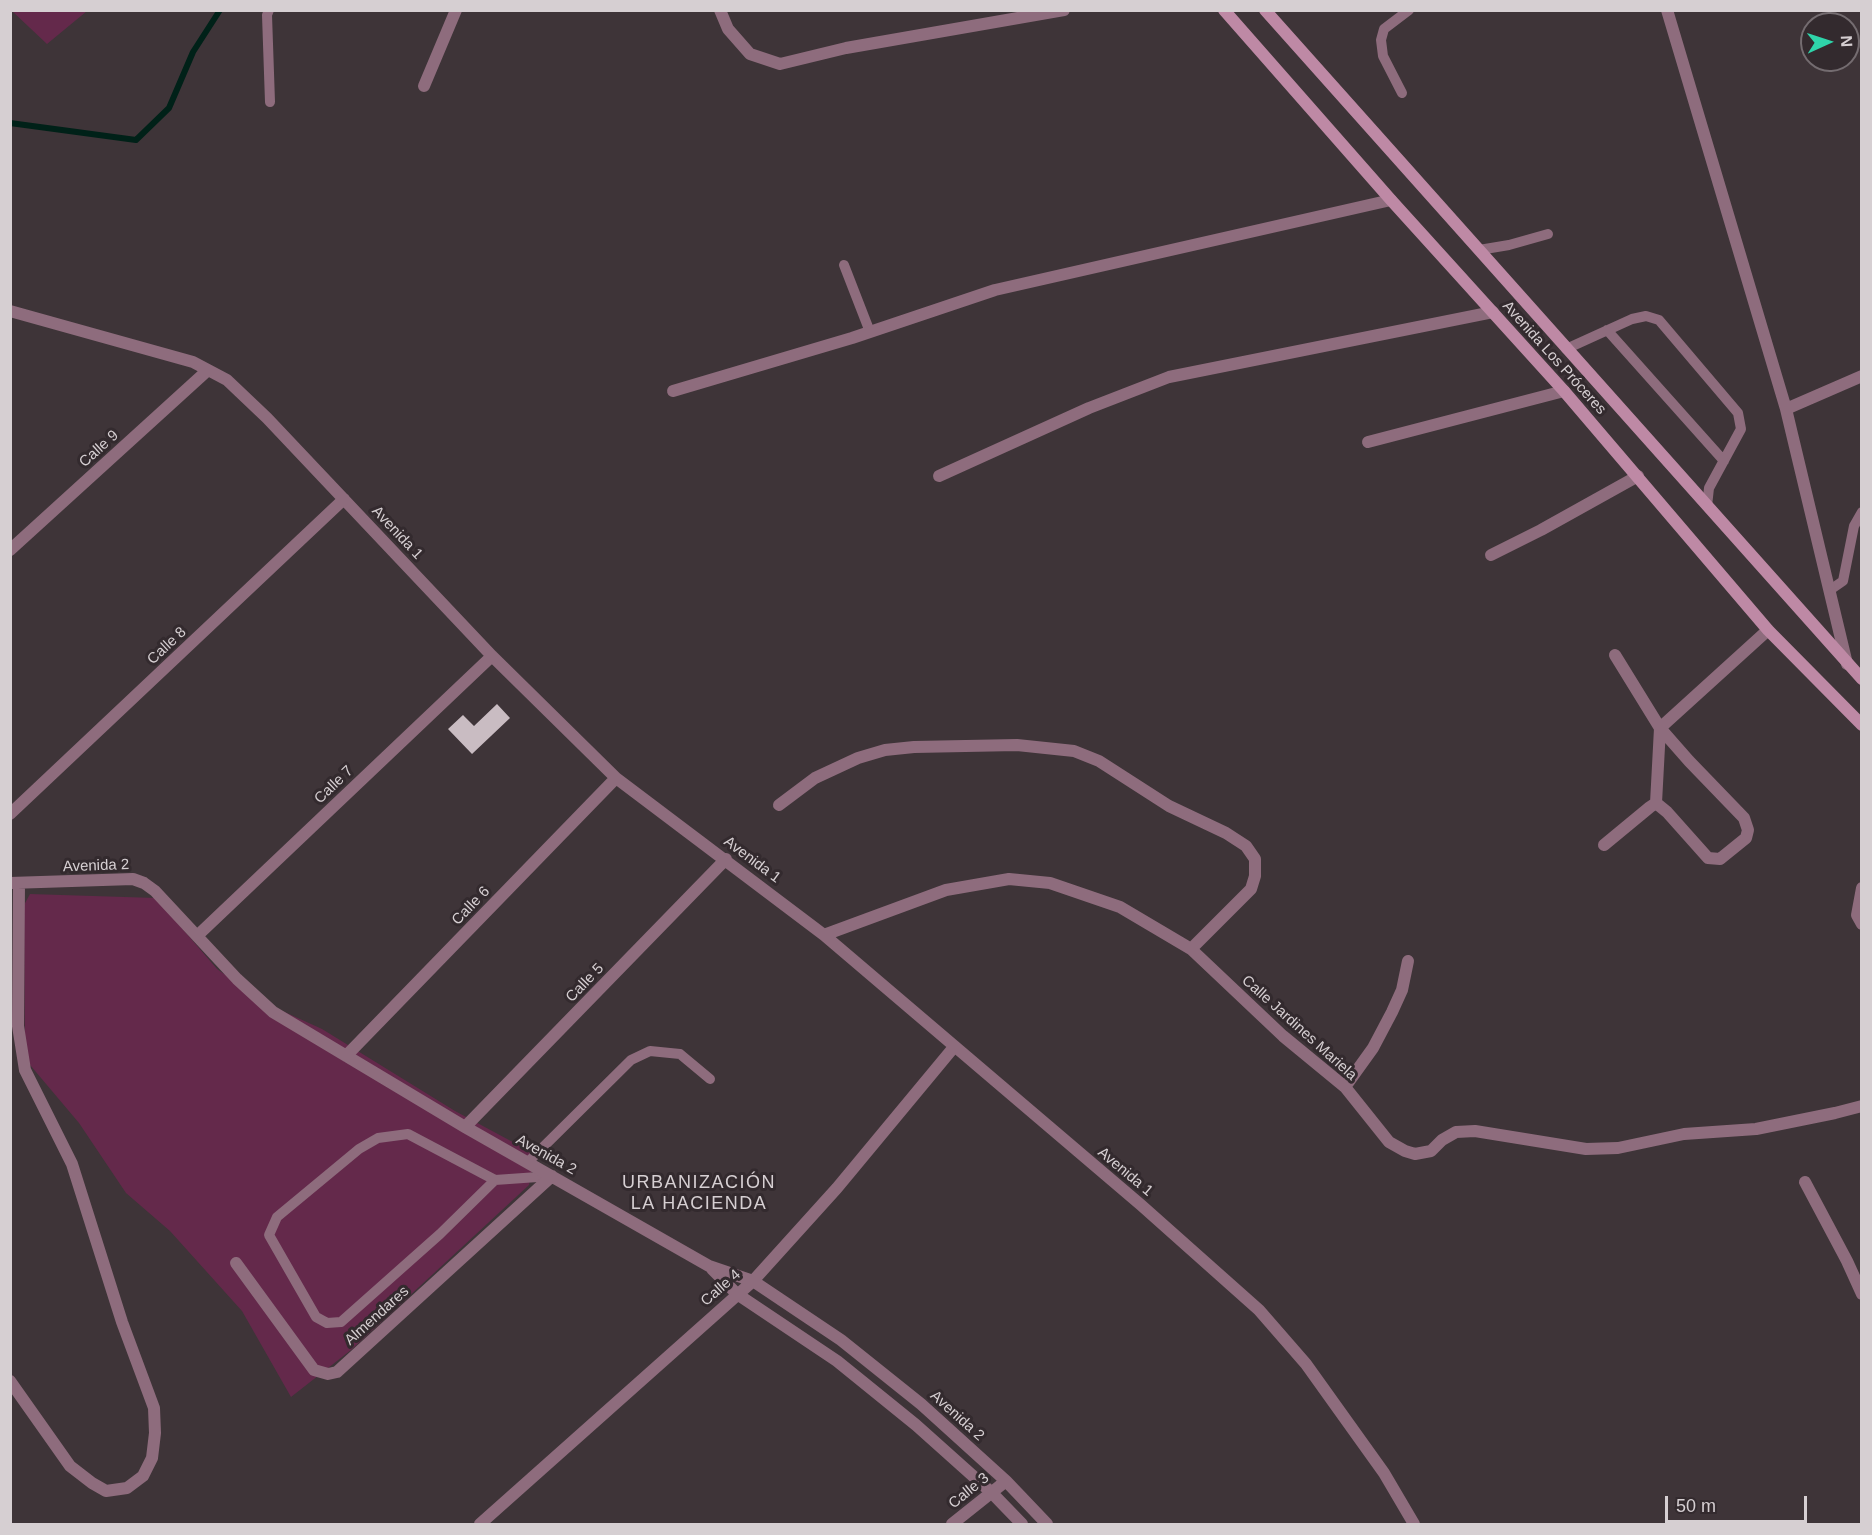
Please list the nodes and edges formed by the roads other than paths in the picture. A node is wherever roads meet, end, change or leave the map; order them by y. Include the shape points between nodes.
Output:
1 (269, 10) edge
2 (456, 10) edge
3 (720, 10) edge
4 (1064, 10) edge
5 (1224, 10) edge
6 (1265, 10) edge
7 (1409, 10) edge
8 (1667, 10) edge
9 (424, 86) dead end
10 (1402, 93) dead end
11 (270, 102) dead end
12 (1391, 200) junction
13 (1548, 234) dead end
14 (1479, 250) junction
15 (844, 265) dead end
16 (1493, 312) junction
17 (12, 313) edge
18 (1607, 330) junction
19 (870, 332) junction
20 (1566, 349) junction
21 (208, 370) junction
22 (1862, 376) edge
23 (1564, 391) junction
24 (673, 392) dead end
25 (1786, 409) junction
26 (1368, 442) dead end
27 (1724, 460) junction
28 (939, 476) dead end
29 (1638, 476) junction
30 (344, 499) junction
31 (1707, 506) junction
32 (1862, 512) edge
33 (10, 550) edge
34 (1491, 555) dead end
35 (1830, 590) junction
36 (1768, 630) junction
37 (1614, 655) dead end
38 (492, 656) junction
39 (1848, 663) junction
40 (1862, 669) edge
41 (1862, 679) edge
42 (1862, 725) edge
43 (1660, 728) junction
44 (616, 778) junction
45 (1656, 803) junction
46 (779, 805) dead end
47 (10, 814) edge
48 (1604, 845) dead end
49 (726, 859) junction
50 (15, 884) edge
51 (1862, 888) edge
52 (1862, 924) edge
53 (824, 935) junction
54 (197, 936) junction
55 (1191, 950) junction
56 (1408, 961) dead end
57 (954, 1047) junction
58 (346, 1056) junction
59 (710, 1079) dead end
60 (1345, 1087) junction
61 (1862, 1106) edge
62 (465, 1127) junction
63 (528, 1162) junction
64 (552, 1176) junction
65 (495, 1180) junction
66 (1805, 1182) dead end
67 (236, 1263) dead end
68 (709, 1266) junction
69 (753, 1281) junction
70 (737, 1294) junction
71 (1862, 1294) edge
72 (10, 1381) edge
73 (1006, 1481) junction
74 (992, 1492) junction
75 (480, 1524) edge
76 (952, 1524) edge
77 (1022, 1524) edge
78 (1047, 1524) edge
79 (1414, 1524) edge

1 - 11 lane
2 - 9 street
3 - 4 street via 728,29 750,54 780,64 846,48
5 - 12 main road, Avenida Los Próceres
6 - 14 main road, Avenida Los Próceres
7 - 10 lane via 1384,29 1381,40 1383,56
8 - 25 street
12 - 16 main road, Avenida Los Próceres
12 - 19 street via 995,290
13 - 14 lane
14 - 20 main road, Avenida Los Próceres
15 - 19 lane
16 - 23 main road, Avenida Los Próceres
16 - 28 street via 1169,377 1089,408
17 - 21 street, Avenida 1 via 193,362
18 - 20 lane
18 - 27 lane
18 - 27 lane via 1646,316 1659,320 1738,413 1741,429
19 - 24 street
20 - 31 main road, Avenida Los Próceres
21 - 30 street, Avenida 1 via 243,395
21 - 33 street, Calle 9
22 - 25 street
23 - 26 street
23 - 29 main road, Avenida Los Próceres
25 - 35 street
27 - 31 lane via 1709,488
29 - 34 street
29 - 36 main road, Avenida Los Próceres
30 - 38 street, Avenida 1
30 - 47 street, Calle 8
31 - 39 main road, Avenida Los Próceres
32 - 35 lane via 1854,526 1843,581
35 - 39 street
36 - 42 main road, Avenida Los Próceres
36 - 43 street
37 - 43 street
38 - 44 street, Avenida 1
38 - 54 street, Calle 7
39 - 40 lane
39 - 41 main road, Avenida Los Próceres
43 - 45 street
43 - 45 street via 1744,818 1746,838 1720,859 1708,858
44 - 49 street, Avenida 1
44 - 58 street, Calle 6
45 - 48 street
46 - 55 street via 815,778 885,750 1017,745 1074,751 1099,761 1169,806 1226,833 1246,846 1255,859 1251,889
49 - 53 street, Avenida 1
49 - 62 street, Calle 5
50 - 54 street, Avenida 2 via 133,879 155,891
50 - 72 street via 18,1026 25,1070 72,1164 154,1408 152,1458 143,1476 127,1488 106,1491 92,1483 70,1466
51 - 52 street via 1857,915
53 - 55 street, Calle Jardines Mariela via 946,890 1009,879 1050,883 1120,907
53 - 57 street, Avenida 1
54 - 58 street, Avenida 2 via 273,1012
55 - 60 street, Calle Jardines Mariela via 1283,1036
56 - 60 street via 1392,1012 1373,1048
57 - 69 street, Calle 4 via 837,1188
57 - 79 street, Avenida 1 via 1141,1204 1259,1310 1326,1391 1384,1473
58 - 62 street, Avenida 2
59 - 63 lane via 680,1054 650,1051 631,1060
60 - 61 street, Calle Jardines Mariela via 1389,1142 1415,1154 1431,1151 1456,1132 1475,1131 1586,1149 1618,1148 1684,1134 1756,1129
62 - 63 street, Avenida 2
63 - 64 street, Avenida 2
64 - 65 lane
64 - 67 street, Almendares via 337,1372 315,1370
64 - 68 street, Avenida 2
65 - 65 lane via 408,1134 378,1138 359,1149 277,1217 269,1235 316,1317 327,1323 341,1322
66 - 71 street
68 - 69 street, Avenida 2
68 - 70 street
69 - 70 street, Calle 4
69 - 73 street, Avenida 2 via 841,1340 921,1404
70 - 74 street via 837,1361
70 - 75 street, Calle 4
73 - 74 street, Calle 3
73 - 78 street, Avenida 2
74 - 76 street, Calle 3
74 - 77 street

